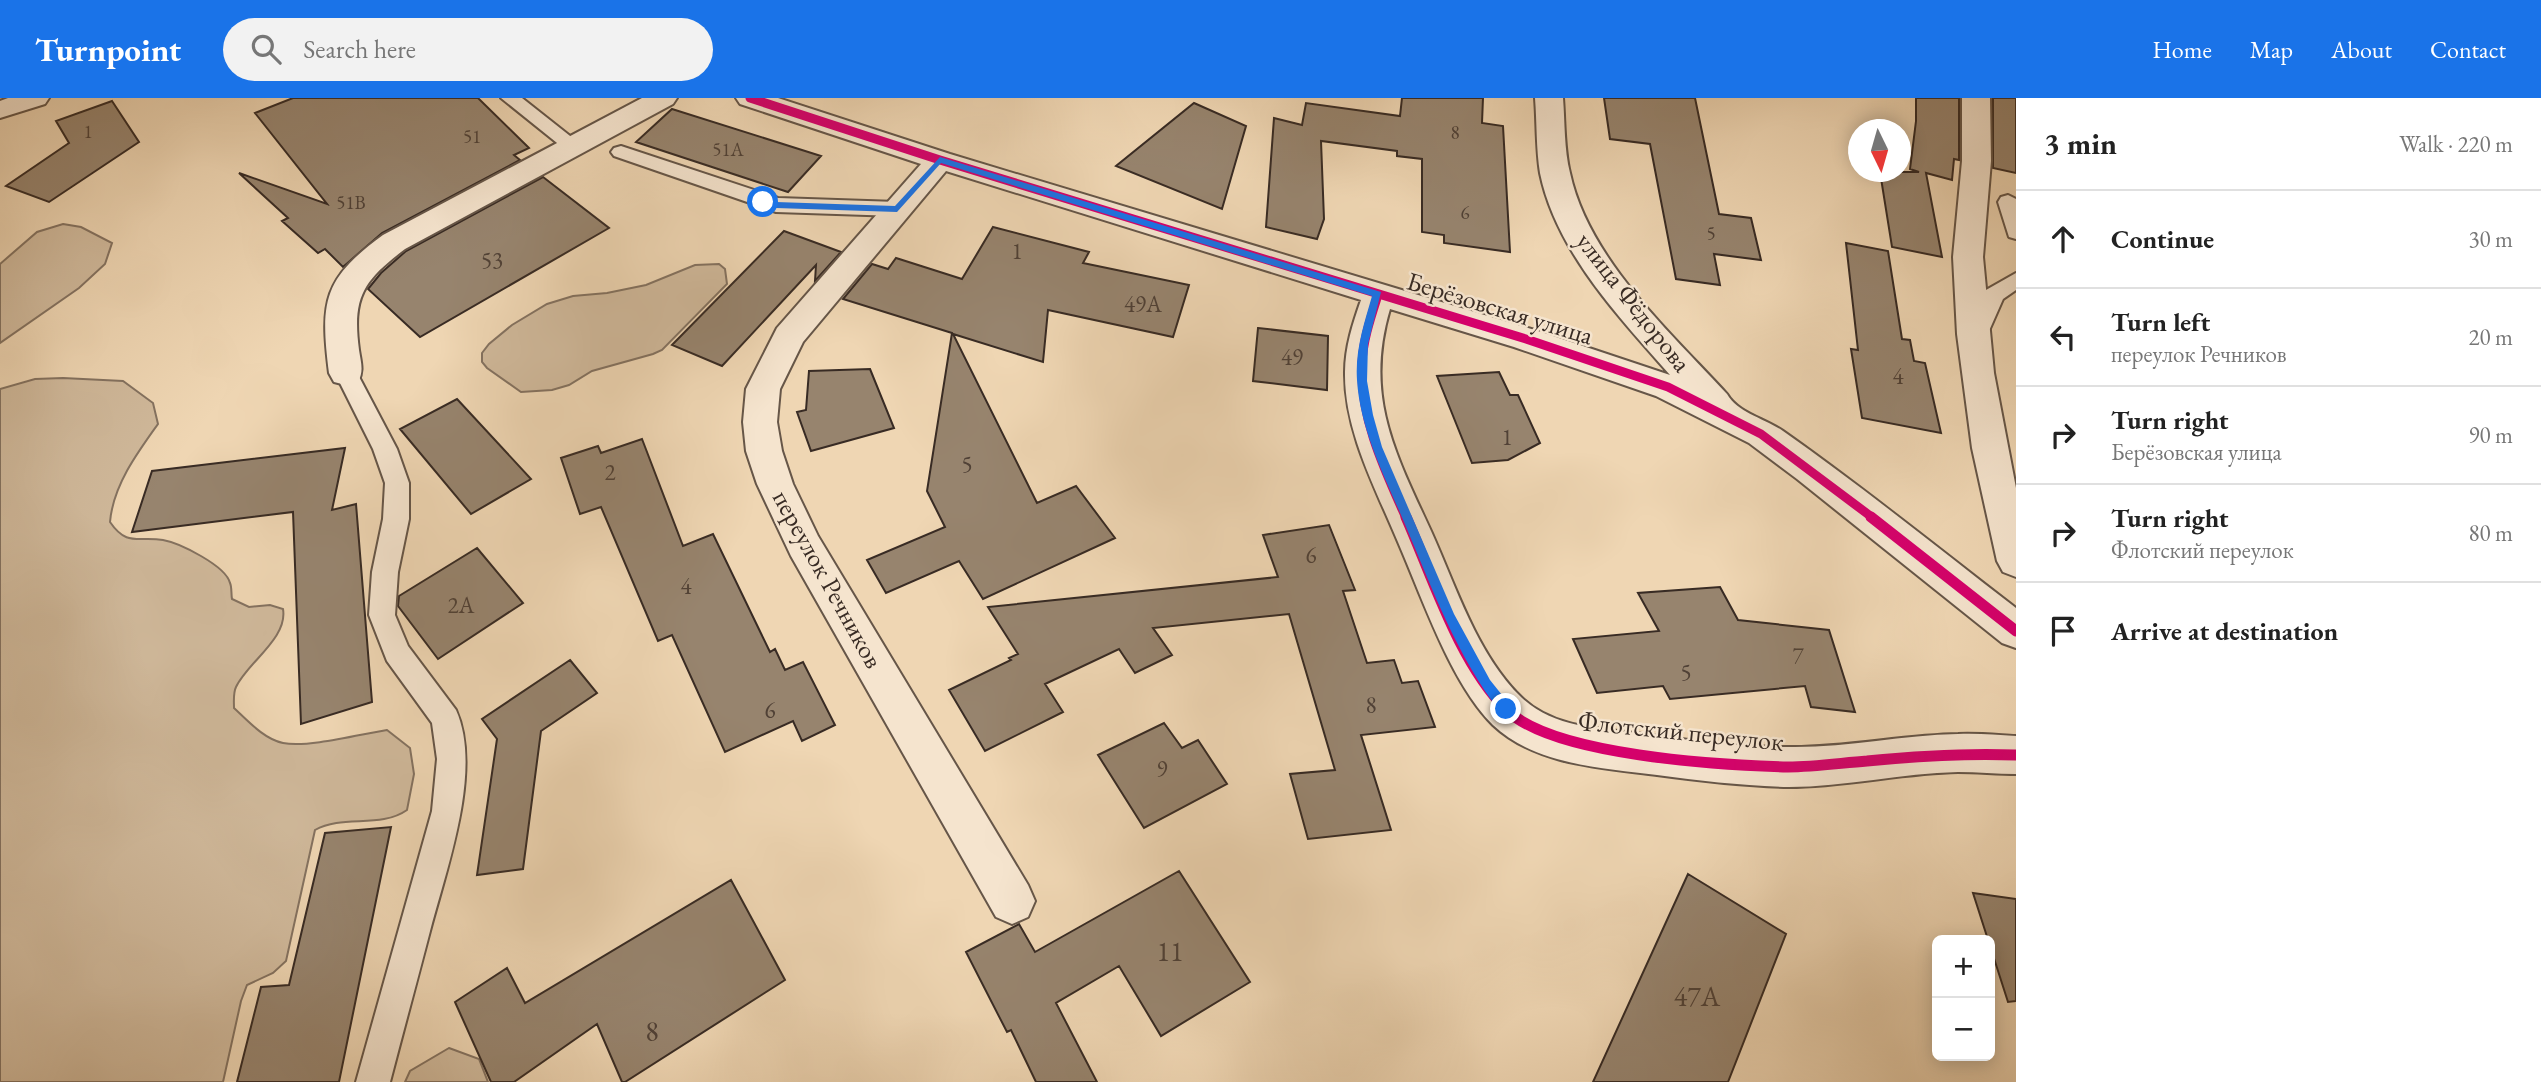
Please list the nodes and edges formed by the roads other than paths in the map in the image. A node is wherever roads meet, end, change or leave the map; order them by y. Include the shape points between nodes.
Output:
1 (34, 98) edge
2 (510, 98) edge
3 (663, 98) edge
4 (750, 98) edge
5 (1549, 98) edge
6 (1976, 98) edge
7 (0, 110) edge
8 (574, 147) junction
9 (621, 152) dead end
10 (940, 160) junction
11 (2008, 202) dead end
12 (897, 209) junction
13 (2016, 232) edge
14 (2016, 280) edge
15 (1378, 295) junction
16 (1973, 344) junction
17 (346, 373) joint
18 (1725, 414) junction
19 (2016, 561) edge
20 (2016, 631) edge
21 (2016, 755) edge
22 (1012, 901) dead end
23 (373, 1082) edge

1 - 7 street
2 - 8 lane
3 - 8 street
4 - 10 street, Берёзовская улица
5 - 18 street, улица Фёдорова via 1555,174 1577,232 1642,319
6 - 16 street via 1978,143 1968,254
8 - 17 street via 369,258 342,293 339,322
9 - 12 lane via 776,205
10 - 12 street, переулок Речников
10 - 15 street, Берёзовская улица
11 - 13 lane
12 - 22 street, переулок Речников via 789,336 774,362 762,389 764,451 804,545
14 - 16 lane via 1994,295
15 - 18 street, Берёзовская улица via 1611,366
15 - 21 street, Флотский переулок via 1363,344 1362,381 1377,447 1449,615 1486,684 1527,726 1578,745 1747,765 1957,753
16 - 19 street via 1997,488
17 - 23 lane via 397,483 382,615 397,653 446,719 452,759 447,811
18 - 20 street, Берёзовская улица via 1810,469

